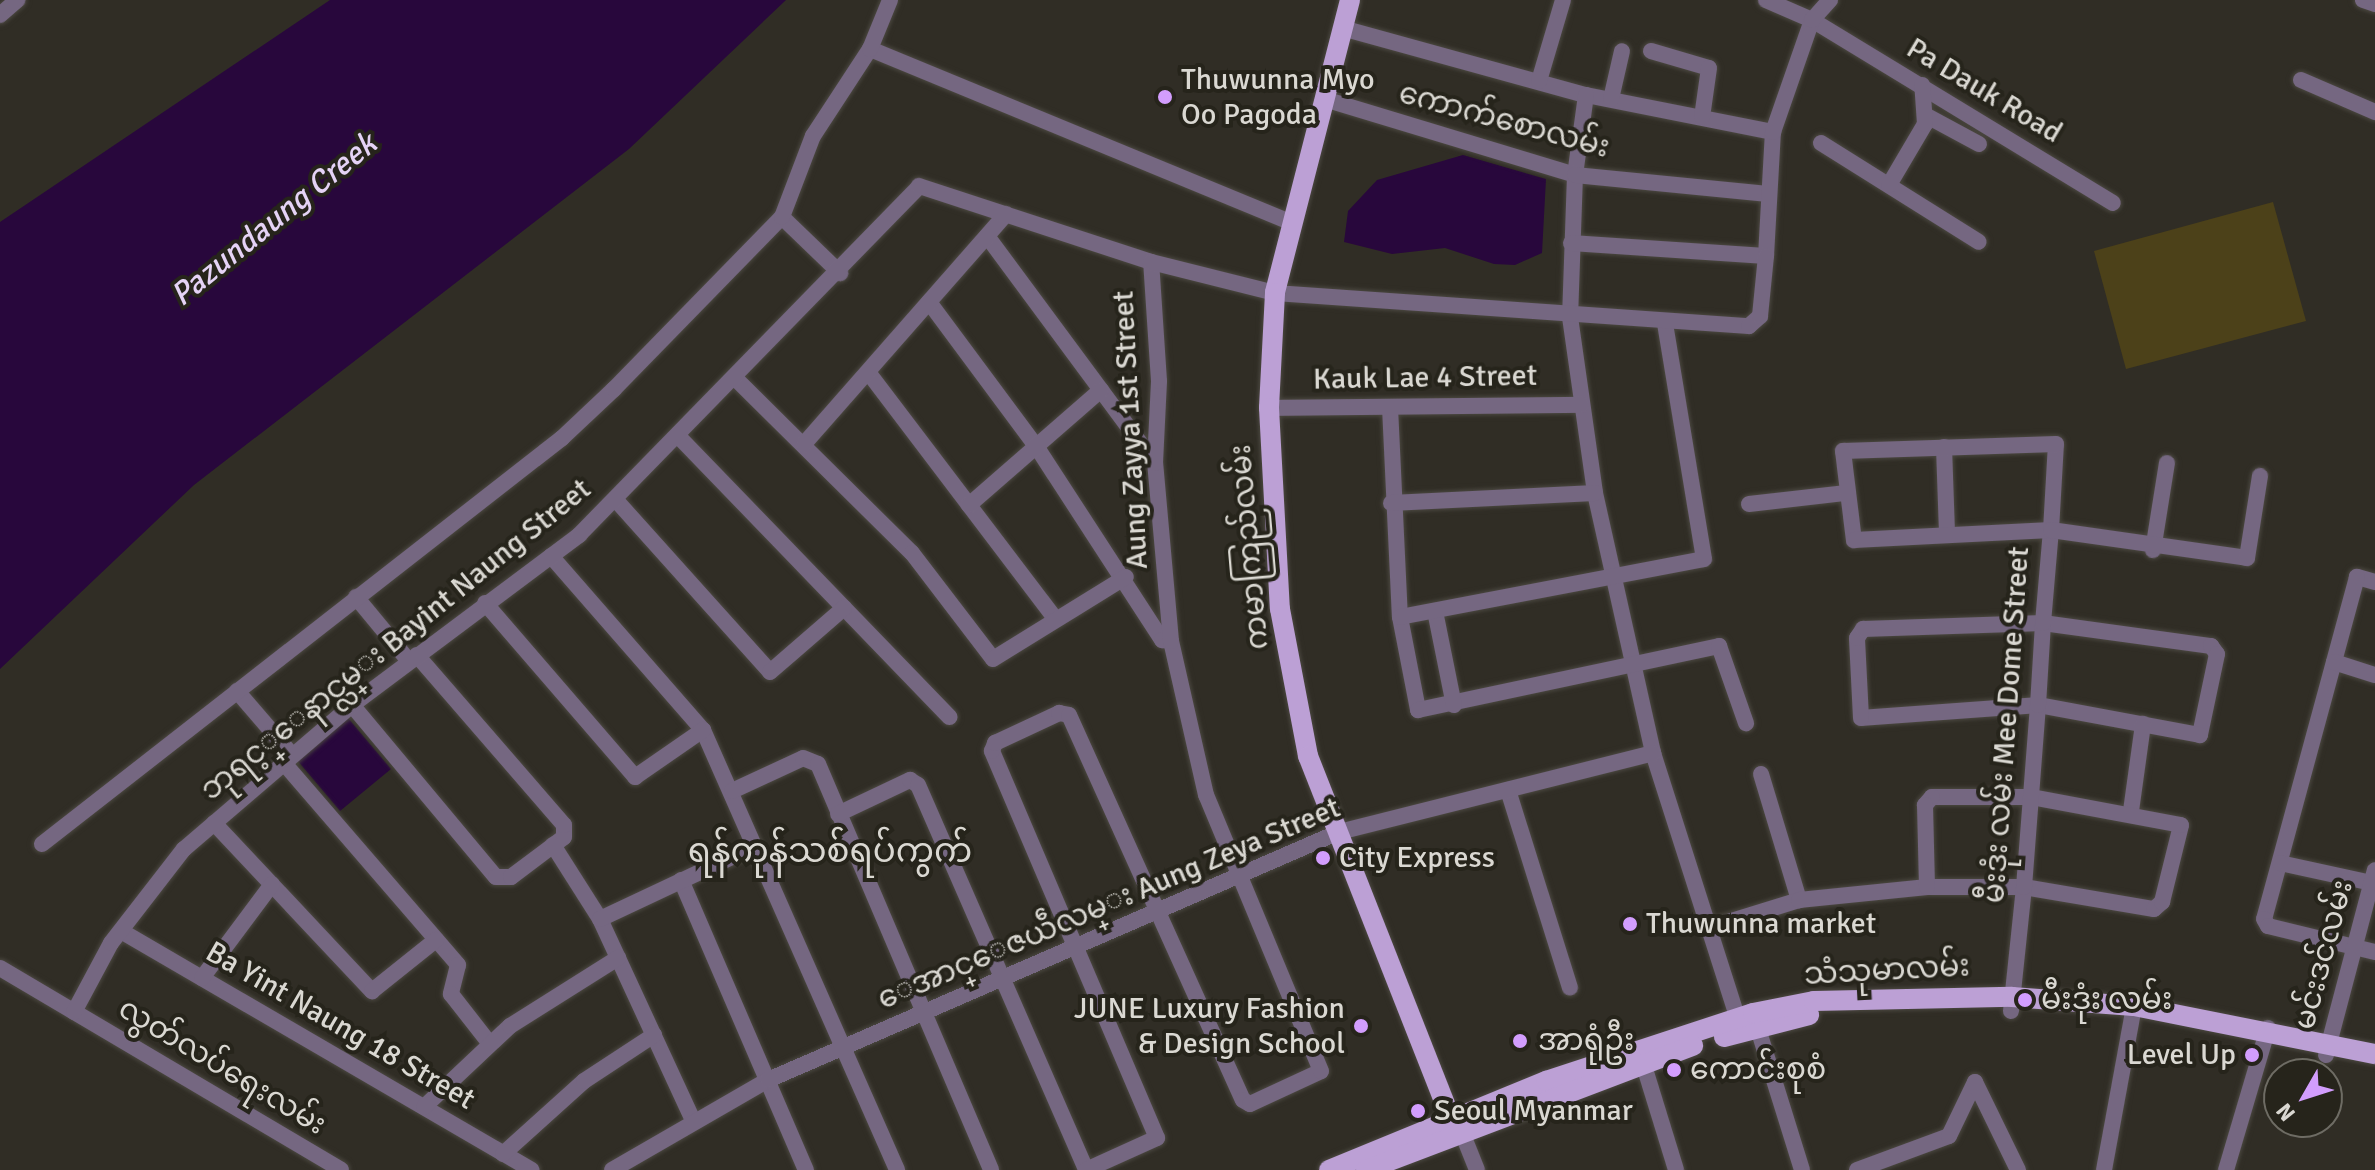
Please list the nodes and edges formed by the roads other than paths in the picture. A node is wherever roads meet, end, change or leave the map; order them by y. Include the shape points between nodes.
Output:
1 (17, 0) edge
2 (890, 0) edge
3 (1350, 0) edge
4 (1563, 0) edge
5 (1766, 0) edge
6 (1830, 0) edge
7 (2363, 0) edge
8 (2375, 4) edge
9 (0, 15) edge
10 (1818, 24) junction
11 (1342, 28) junction
12 (870, 49) junction
13 (1622, 51) dead end
14 (1651, 51) dead end
15 (2301, 80) dead end
16 (1539, 81) junction
17 (1922, 85) junction
18 (1586, 95) junction
19 (1324, 99) junction
20 (1611, 99) junction
21 (2375, 112) edge
22 (1927, 116) junction
23 (1702, 117) junction
24 (1773, 132) junction
25 (1821, 143) dead end
26 (1979, 144) dead end
27 (1575, 175) junction
28 (1889, 185) junction
29 (1768, 194) junction
30 (2113, 203) dead end
31 (1006, 214) junction
32 (782, 217) junction
33 (1293, 223) junction
34 (987, 236) junction
35 (1979, 242) dead end
36 (1571, 243) junction
37 (1766, 256) junction
38 (1151, 262) junction
39 (840, 273) junction
40 (1275, 293) junction
41 (929, 302) junction
42 (1570, 317) junction
43 (1665, 324) junction
44 (868, 372) junction
45 (737, 380) junction
46 (1101, 390) junction
47 (1581, 405) junction
48 (1390, 407) junction
49 (1269, 408) junction
50 (680, 438) junction
51 (804, 444) junction
52 (1944, 447) junction
53 (1038, 449) junction
54 (1155, 463) junction
55 (2167, 463) dead end
56 (2260, 476) dead end
57 (1595, 493) junction
58 (1846, 493) junction
59 (615, 499) junction
60 (1391, 503) junction
61 (1749, 504) dead end
62 (969, 505) junction
63 (2051, 530) junction
64 (1947, 534) junction
65 (2153, 550) junction
66 (551, 556) junction
67 (1126, 577) junction
68 (1611, 577) junction
69 (2375, 582) edge
70 (356, 597) junction
71 (485, 603) junction
72 (844, 608) junction
73 (1435, 611) junction
74 (1400, 617) junction
75 (1055, 618) junction
76 (2043, 623) junction
77 (1171, 641) junction
78 (413, 658) junction
79 (2334, 662) junction
80 (1631, 669) junction
81 (2375, 675) edge
82 (237, 691) junction
83 (352, 705) junction
84 (1454, 705) junction
85 (2038, 705) junction
86 (949, 717) dead end
87 (1746, 723) dead end
88 (2143, 724) junction
89 (703, 730) junction
90 (1653, 753) junction
91 (288, 758) junction
92 (1761, 774) dead end
93 (1508, 790) junction
94 (732, 791) junction
95 (2031, 797) junction
96 (2131, 811) junction
97 (838, 814) junction
98 (214, 823) junction
99 (1339, 832) junction
100 (42, 844) dead end
101 (553, 845) junction
102 (755, 846) junction
103 (2280, 863) junction
104 (1236, 873) junction
105 (2373, 876) edge
106 (681, 880) junction
107 (272, 884) junction
108 (1927, 887) junction
109 (2024, 887) junction
110 (1799, 900) junction
111 (1159, 910) junction
112 (600, 919) junction
113 (1709, 928) junction
114 (121, 931) junction
115 (436, 940) junction
116 (1080, 944) junction
117 (2355, 946) junction
118 (2375, 952) edge
119 (618, 958) junction
120 (0, 968) edge
121 (202, 978) junction
122 (999, 978) junction
123 (1570, 988) dead end
124 (2012, 1004) junction
125 (74, 1012) junction
126 (2133, 1012) junction
127 (923, 1013) junction
128 (1748, 1023) junction
129 (2266, 1034) junction
130 (654, 1035) junction
131 (490, 1044) junction
132 (844, 1047) junction
133 (2328, 1049) junction
134 (2375, 1054) edge
135 (1642, 1058) junction
136 (2375, 1069) edge
137 (768, 1080) junction
138 (424, 1107) junction
139 (692, 1118) junction
140 (1455, 1124) junction
141 (503, 1154) junction
142 (341, 1170) edge
143 (531, 1170) edge
144 (612, 1170) edge
145 (806, 1170) edge
146 (897, 1170) edge
147 (991, 1170) edge
148 (1086, 1170) edge
149 (1329, 1170) edge
150 (1366, 1170) edge
151 (1477, 1170) edge
152 (1676, 1170) edge
153 (1802, 1170) edge
154 (1857, 1170) edge
155 (2018, 1170) edge
156 (2104, 1170) edge
157 (2226, 1170) edge

1 - 9 street
2 - 12 street
3 - 11 main road, ကမာကြည်လမ်း
4 - 16 street
5 - 10 street, Pa Dauk Road
6 - 10 street
7 - 8 street
10 - 17 street, Pa Dauk Road
10 - 24 street
11 - 16 street
11 - 19 main road, ကမာကြည်လမ်း
12 - 32 street via 813,136
12 - 33 street
13 - 20 street
14 - 23 street via 1709,68
15 - 21 street
16 - 18 street
17 - 22 street
17 - 30 street, Pa Dauk Road
18 - 20 street
18 - 27 street
19 - 27 street, ကောက်စောလမ်း
19 - 33 main road, ကမာကြည်လမ်း
20 - 23 street
22 - 26 street
22 - 28 street
23 - 24 street
24 - 29 street
25 - 28 street
27 - 29 street, ကောက်စောလမ်း
27 - 36 street
28 - 35 street
29 - 37 street
31 - 34 street
31 - 38 street, ဘုရင့္ေနာင္လမ္း Bayint Naung Street
31 - 39 street, ဘုရင့္ေနာင္လမ္း Bayint Naung Street via 919,186
32 - 39 street
32 - 70 street via 562,438
33 - 40 main road, ကမာကြည်လမ်း
34 - 41 street
34 - 46 street
36 - 37 street
36 - 42 street
37 - 43 street, ဘုရင့္ေနာင္လမ္း Bayint Naung Street via 1754,325
38 - 40 street, ဘုရင့္ေနာင္လမ္း Bayint Naung Street
38 - 54 street, Aung Zayya 1st Street via 1159,381
39 - 45 street, ဘုရင့္ေနာင္လမ္း Bayint Naung Street
40 - 42 street, ဘုရင့္ေနာင္လမ္း Bayint Naung Street
40 - 49 main road, ကမာကြည်လမ်း
41 - 44 street
41 - 53 street
42 - 43 street, ဘုရင့္ေနာင္လမ္း Bayint Naung Street
42 - 47 street
43 - 68 street via 1704,559
44 - 51 street
44 - 62 street
45 - 50 street, ဘုရင့္ေနာင္လမ္း Bayint Naung Street
45 - 51 street
46 - 53 street
46 - 54 street
47 - 48 street, Kauk Lae 4 Street
47 - 57 street
48 - 49 street, Kauk Lae 4 Street
48 - 60 street
49 - 99 main road, ကမာကြည်လမ်း via 1280,609 1308,756
50 - 59 street, ဘုရင့္ေနာင္လမ္း Bayint Naung Street
50 - 72 street
51 - 75 street via 912,553 993,659
52 - 58 street via 1846,449
52 - 63 street, မီးဒုံး လမ်း Mee Dome Street via 2056,444
52 - 64 street
53 - 62 street
53 - 67 street
54 - 77 street, Aung Zayya 1st Street
55 - 65 street
56 - 65 street via 2247,558
57 - 60 street
57 - 68 street
58 - 61 street
58 - 64 street via 1854,540
59 - 66 street, ဘုရင့္ေနာင္လမ္း Bayint Naung Street
59 - 72 street via 774,672
60 - 74 street
62 - 75 street
63 - 64 street
63 - 65 street
63 - 76 street, မီးဒုံး လမ်း Mee Dome Street
66 - 71 street, ဘုရင့္ေနာင္လမ္း Bayint Naung Street
66 - 89 street
67 - 75 street
67 - 77 street via 1162,640
68 - 73 street
68 - 80 street
69 - 79 street via 2357,577
70 - 78 street
70 - 82 street
71 - 78 street, ဘုရင့္ေနာင္လမ္း Bayint Naung Street
71 - 89 street via 639,779
72 - 86 street
73 - 74 street
73 - 84 street
74 - 84 street via 1415,705 1422,712
76 - 85 street, မီးဒုံး လမ်း Mee Dome Street
76 - 85 street via 1863,629 1857,638 1861,718
76 - 88 street via 2215,650 2200,735
77 - 104 street, Aung Zayya 1st Street via 1206,795
78 - 83 street, ဘုရင့္ေနာင္လမ္း Bayint Naung Street
78 - 101 street via 566,832
79 - 81 street
79 - 103 street
80 - 84 street
80 - 87 street via 1719,646
80 - 90 street
82 - 91 street
82 - 100 street
83 - 91 street, ဘုရင့္ေနာင္လမ္း Bayint Naung Street
83 - 101 street via 504,880
85 - 88 street
85 - 95 street, မီးဒုံး လမ်း Mee Dome Street
88 - 96 street
89 - 94 street
90 - 93 street, ေအာင္ေဇယဵလမ္း Aung Zeya Street
90 - 113 street
91 - 98 street, ဘုရင့္ေနာင္လမ္း Bayint Naung Street
91 - 115 street
92 - 110 street
93 - 99 street, ေအာင္ေဇယဵလမ္း Aung Zeya Street
93 - 123 street
94 - 97 street via 813,760
94 - 102 street
95 - 96 street
95 - 108 street via 1927,799
95 - 109 street, မီးဒုံး လမ်း Mee Dome Street
96 - 109 street via 2181,825 2160,907
97 - 122 street via 915,781
97 - 127 street
98 - 107 street
98 - 114 street, ဘုရင့္ေနာင္လမ္း Bayint Naung Street
99 - 104 street, ေအာင္ေဇယဵလမ္း Aung Zeya Street
99 - 140 main road, ကမာကြည်လမ်း
101 - 112 street
102 - 106 street
102 - 132 street
103 - 105 street
103 - 117 street via 2264,924
104 - 111 street, ေအာင္ေဇယဵလမ္း Aung Zeya Street
104 - 111 street, Aung Zayya 1st Street via 1322,1068 1246,1102
105 - 117 street, မင်းဒင်လမ်း
106 - 112 street
106 - 137 street
107 - 115 street via 372,991
107 - 121 street
108 - 109 street
108 - 110 street
109 - 124 street, မီးဒုံး လမ်း Mee Dome Street
110 - 113 street
111 - 116 street, ေအာင္ေဇယဵလမ္း Aung Zeya Street
111 - 116 street via 1065,712 993,747
112 - 119 street
113 - 128 street
114 - 121 street, Ba Yint Naung 18 Street
114 - 125 street, ဘုရင့္ေနာင္လမ္း Bayint Naung Street
115 - 131 street via 458,965 451,994
116 - 122 street, ေအာင္ေဇယဵလမ္း Aung Zeya Street
116 - 148 street via 1156,1142
117 - 118 street
117 - 133 street, မင်းဒင်လမ်း
119 - 130 street
119 - 131 street
120 - 125 street, လွတ်လပ်ရေးလမ်း
121 - 138 street, Ba Yint Naung 18 Street
122 - 127 street, ေအာင္ေဇယဵလမ္း Aung Zeya Street
122 - 148 street
124 - 126 main road, သံသုမာလမ်း
124 - 128 main road, သံသုမာလမ်း via 1848,1010
125 - 142 street, လွတ်လပ်ရေးလမ်း
126 - 129 main road, သံသုမာလမ်း
126 - 156 street
127 - 132 street, ေအာင္ေဇယဵလမ္း Aung Zeya Street
127 - 147 street
128 - 135 main road, သံသုမာလမ်း
128 - 153 street
129 - 133 main road, သံသုမာလမ်း
129 - 157 street
130 - 139 street
130 - 141 street via 584,1081
131 - 138 street
132 - 137 street, ေအာင္ေဇယဵလမ္း Aung Zeya Street
132 - 146 street
133 - 134 main road, သံသုမာလမ်း
133 - 136 main road, သံသုမာလမ်း
135 - 140 main road, သံသုမာလမ်း
135 - 152 street
137 - 139 street, ေအာင္ေဇယဵလမ္း Aung Zeya Street
137 - 145 street
138 - 141 street, Ba Yint Naung 18 Street
139 - 144 street, ေအာင္ေဇယဵလမ္း Aung Zeya Street
140 - 149 main road, သံသုမာလမ်း
140 - 150 main road, သံသုမာလမ်း
140 - 151 street
141 - 143 street, Ba Yint Naung 18 Street
154 - 155 street via 1949,1136 1975,1082

